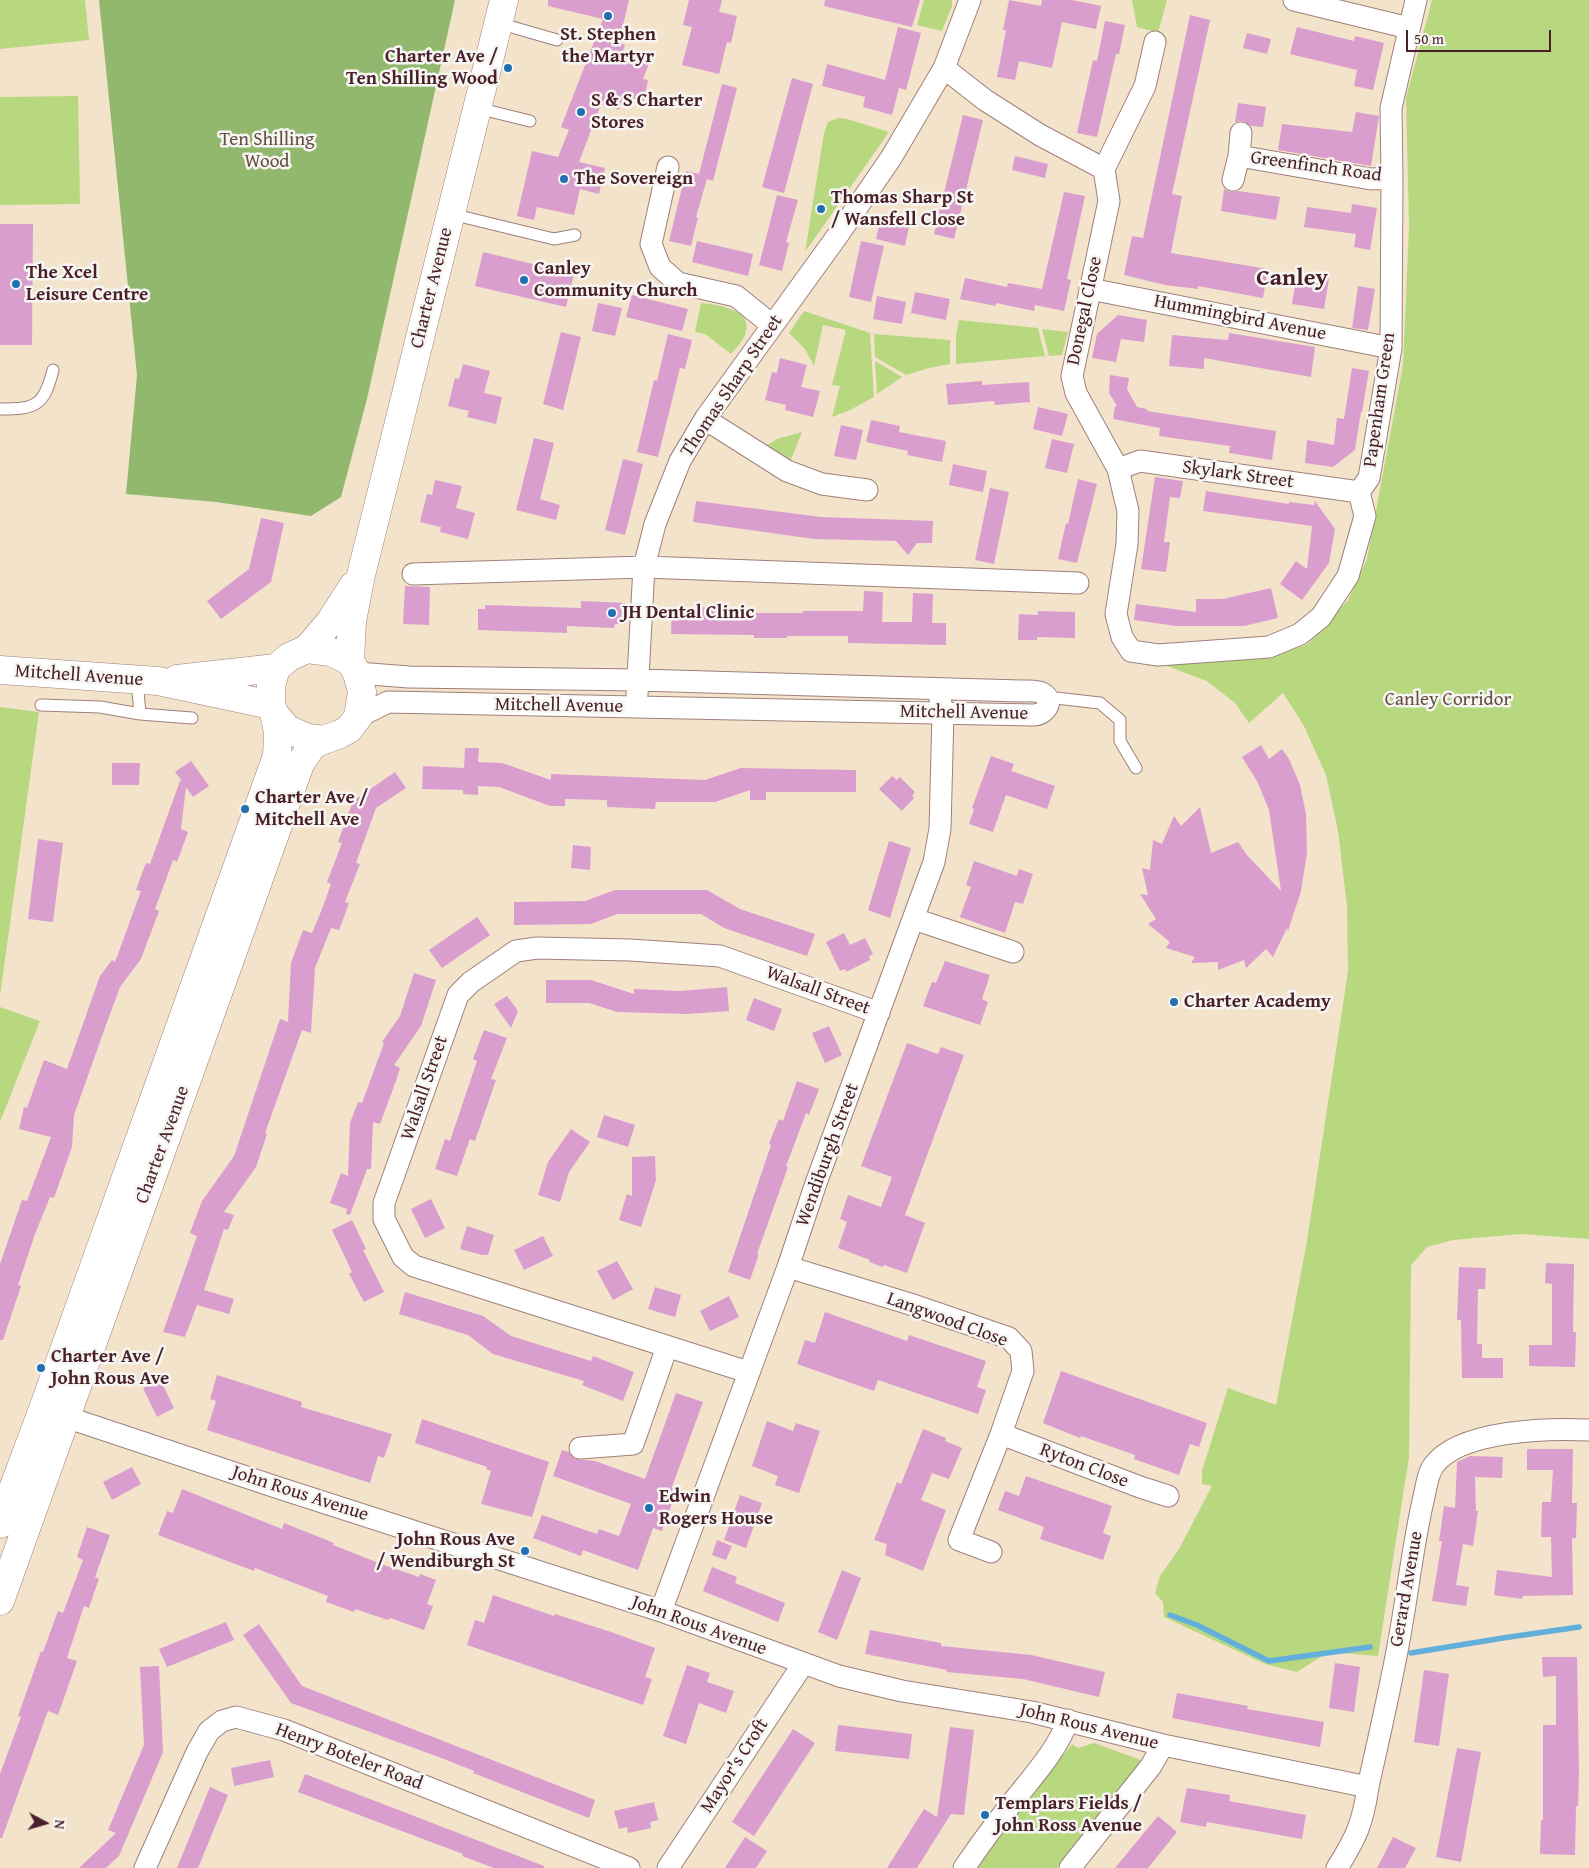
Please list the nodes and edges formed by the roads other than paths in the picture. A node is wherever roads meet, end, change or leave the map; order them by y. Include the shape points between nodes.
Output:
1 (970, 0) edge
2 (1294, 0) edge
3 (1416, 0) edge
4 (501, 11) edge
5 (1409, 28) junction
6 (556, 40) dead end
7 (1155, 42) dead end
8 (944, 68) junction
9 (477, 108) junction
10 (530, 121) dead end
11 (1241, 133) dead end
12 (1239, 156) junction
13 (668, 167) dead end
14 (1104, 169) junction
15 (1392, 178) junction
16 (1233, 180) dead end
17 (451, 214) junction
18 (575, 235) dead end
19 (1090, 289) junction
20 (772, 325) junction
21 (1391, 348) junction
22 (53, 370) dead end
23 (0, 409) edge
24 (705, 418) junction
25 (1118, 470) junction
26 (867, 490) dead end
27 (1359, 492) junction
28 (644, 567) junction
29 (413, 574) dead end
30 (361, 575) junction
31 (1078, 584) dead end
32 (307, 649) junction
33 (1158, 655) joint
34 (354, 667) junction
35 (276, 668) junction
36 (0, 670) edge
37 (638, 680) junction
38 (147, 681) junction
39 (939, 689) junction
40 (1047, 697) junction
41 (41, 705) dead end
42 (636, 707) junction
43 (272, 709) junction
44 (942, 713) junction
45 (140, 714) junction
46 (192, 718) dead end
47 (358, 718) junction
48 (324, 740) junction
49 (1136, 768) dead end
50 (914, 919) junction
51 (1013, 952) dead end
52 (879, 1013) junction
53 (788, 1267) junction
54 (667, 1347) junction
55 (748, 1372) junction
56 (54, 1413) junction
57 (1589, 1430) edge
58 (1001, 1434) junction
59 (580, 1448) dead end
60 (1168, 1496) dead end
61 (0, 1524) edge
62 (991, 1552) dead end
63 (7, 1558) edge
64 (0, 1601) edge
65 (661, 1611) junction
66 (803, 1664) junction
67 (1068, 1720) junction
68 (1163, 1745) junction
69 (1368, 1787) junction
70 (146, 1868) edge
71 (629, 1868) edge
72 (668, 1868) edge
73 (964, 1868) edge
74 (1070, 1868) edge
75 (1337, 1868) edge

1 - 8 street, Thomas Sharp Street
2 - 5 street
3 - 5 street, Papenham Green
4 - 6 lane
4 - 9 street, Charter Avenue
5 - 15 street, Papenham Green via 1391,108
7 - 14 street via 1145,86
8 - 14 street via 985,100 1040,135
8 - 20 street, Thomas Sharp Street via 864,199
9 - 10 lane
9 - 17 street, Charter Avenue
11 - 12 street, Greenfinch Road
12 - 15 street, Greenfinch Road via 1371,179
12 - 16 street, Greenfinch Road
13 - 20 street via 651,244 660,267 678,283 736,296
14 - 19 street, Donegal Close via 1109,201
15 - 21 street, Papenham Green
17 - 18 lane via 554,239
17 - 30 street, Charter Avenue
19 - 21 street, Hummingbird Avenue
19 - 25 street, Donegal Close via 1072,376 1076,393
20 - 24 street, Thomas Sharp Street
21 - 27 street, Papenham Green via 1369,478
22 - 23 lane via 47,392 38,403 18,409
24 - 26 street via 787,471 822,484
24 - 28 street, Thomas Sharp Street via 680,461 654,524
25 - 27 street, Skylark Street via 1140,461
25 - 33 street, Donegal Close via 1128,512 1127,544 1116,614 1122,637 1131,651
27 - 33 street, Papenham Green via 1365,516 1348,576 1314,623 1300,634 1269,647
28 - 29 street
28 - 31 street
28 - 37 street, Thomas Sharp Street
30 - 32 street, Charter Avenue via 330,622
30 - 34 street, Charter Avenue via 352,621
32 - 34 street via 331,652
32 - 35 street via 289,657
34 - 37 street, Mitchell Avenue via 410,677
34 - 47 street via 362,692
35 - 38 street, Mitchell Avenue
35 - 43 street via 271,686
36 - 38 street, Mitchell Avenue
37 - 39 street, Mitchell Avenue
37 - 42 street, Thomas Sharp Street
38 - 43 street, Mitchell Avenue
38 - 45 lane
39 - 40 street, Mitchell Avenue via 1040,692
39 - 44 street, Wendiburgh Street
40 - 44 street, Mitchell Avenue via 1048,706 1039,715
40 - 49 lane via 1100,703 1120,720 1120,741
41 - 45 lane via 100,707
42 - 44 street, Mitchell Avenue
42 - 47 street, Mitchell Avenue via 388,702
43 - 48 street via 287,729 308,738
43 - 56 street, Charter Avenue via 278,732 277,756
44 - 50 street, Wendiburgh Street via 939,837 934,862
45 - 46 lane
47 - 48 street via 349,729
48 - 56 street, Charter Avenue via 313,744 300,764
50 - 51 street
50 - 52 street, Wendiburgh Street
52 - 53 street, Wendiburgh Street
52 - 54 street, Walsall Street via 720,956 630,950 537,948 516,951 458,995 384,1203 384,1219 403,1257 414,1266
53 - 55 street, Wendiburgh Street
53 - 58 street, Langwood Close via 1008,1338 1021,1351 1023,1371
54 - 55 street, Walsall Street
54 - 59 street via 634,1444
55 - 65 street, Wendiburgh Street
56 - 61 street, Charter Avenue
56 - 63 street, Charter Avenue
56 - 65 street, John Rous Avenue
57 - 69 street, Gerard Avenue via 1506,1434 1452,1450 1434,1465 1417,1528 1400,1635
58 - 60 street, Ryton Close
58 - 62 street, Langwood Close via 958,1540
63 - 64 street, Charter Avenue
65 - 66 street, John Rous Avenue
66 - 67 street, John Rous Avenue via 870,1685
66 - 72 street, Mayor's Croft
67 - 68 street, John Rous Avenue
67 - 73 street via 1053,1750
68 - 69 street, John Rous Avenue
68 - 74 street via 1146,1773
69 - 75 street, Gerard Avenue via 1356,1839
70 - 71 street, Henry Boteler Road via 196,1752 209,1731 222,1721 236,1717 284,1730

